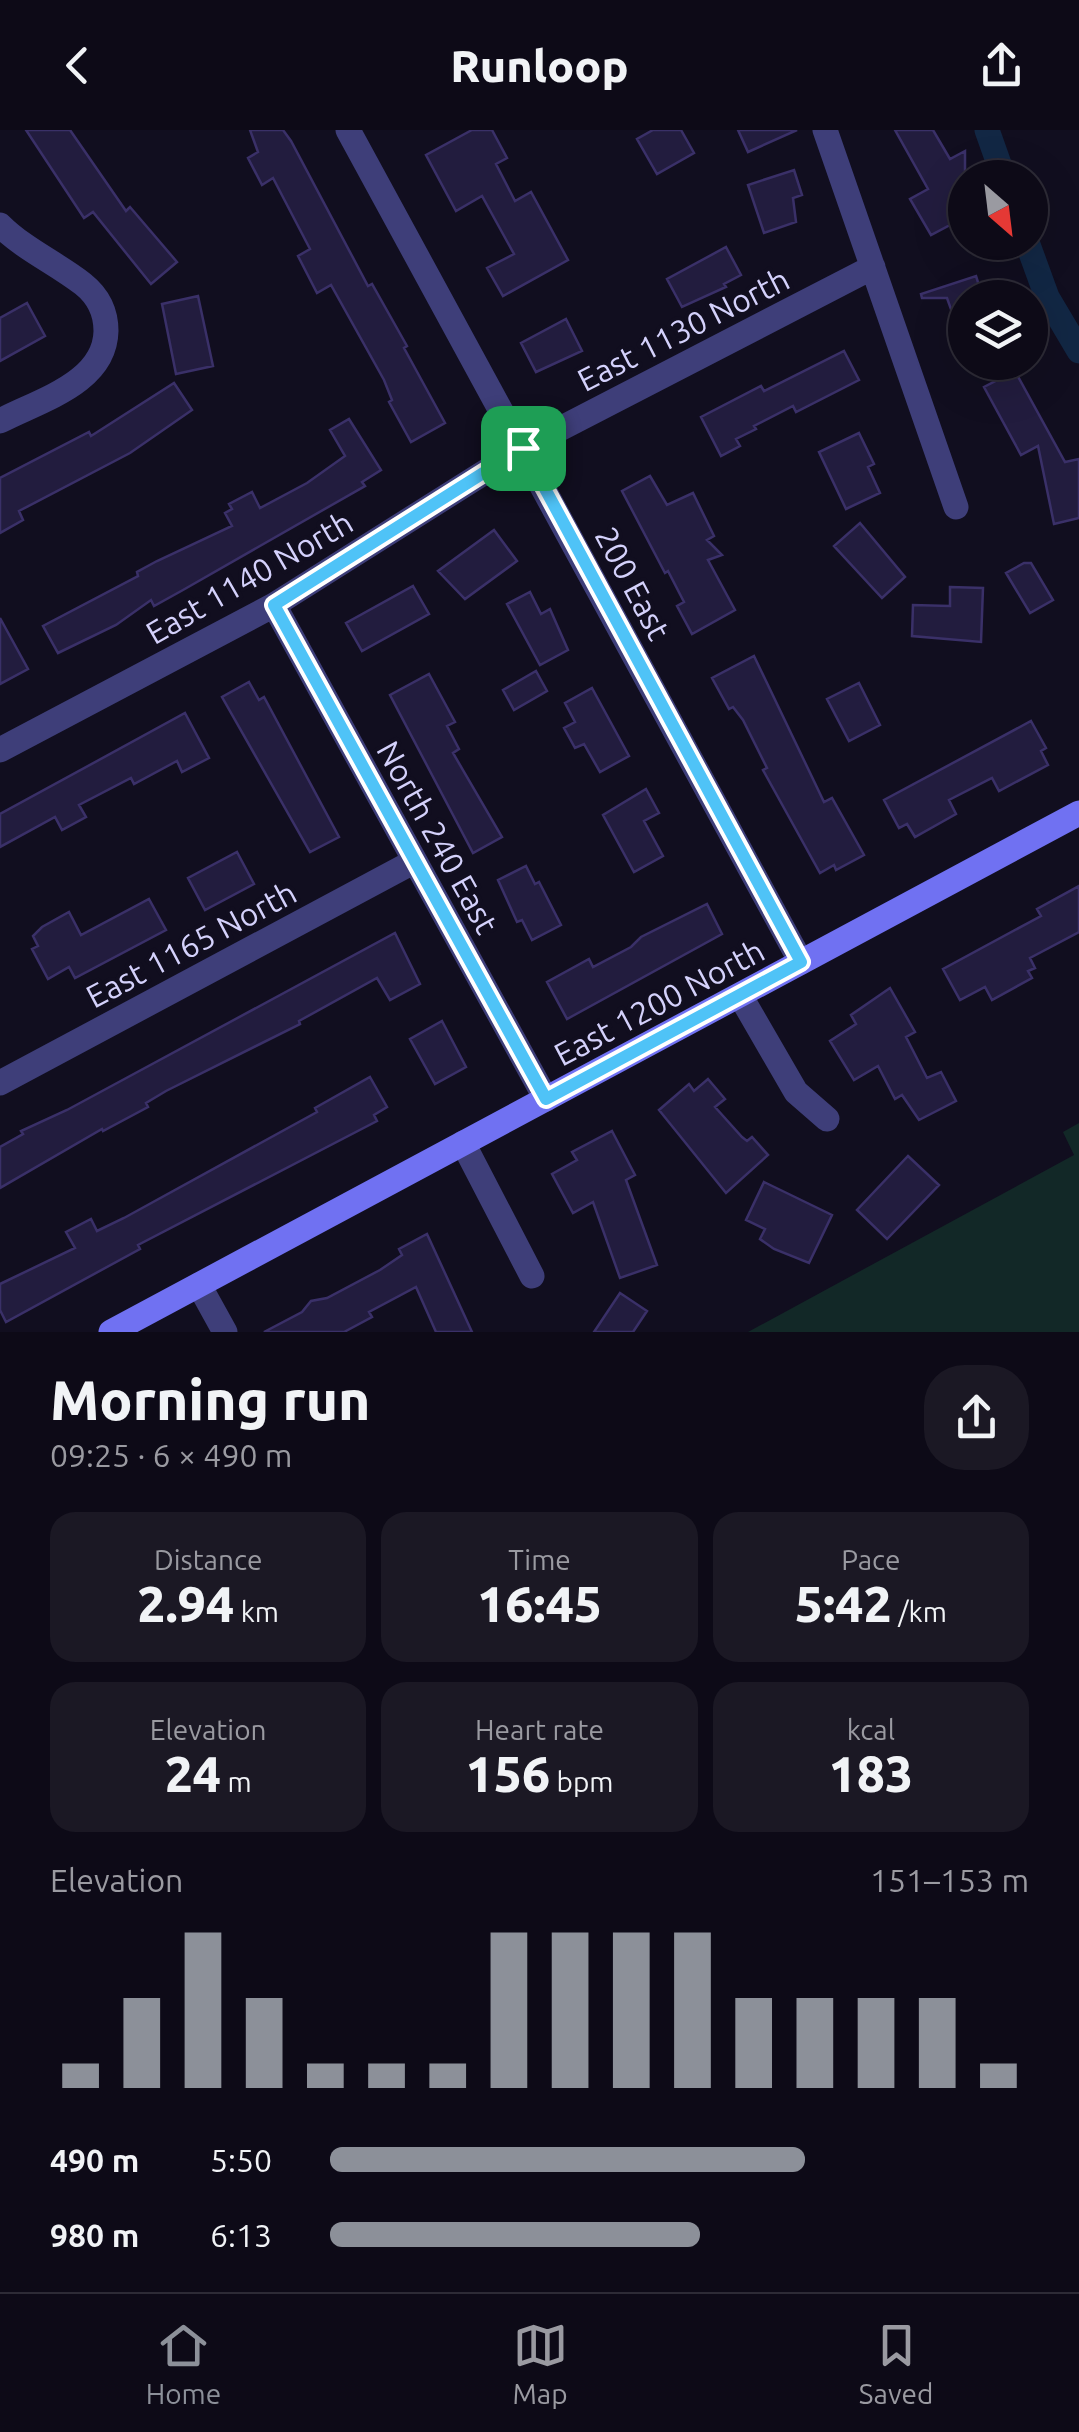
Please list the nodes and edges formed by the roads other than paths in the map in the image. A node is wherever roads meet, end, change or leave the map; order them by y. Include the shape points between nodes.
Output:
1 (348, 130) edge
2 (825, 130) edge
3 (0, 225) edge
4 (872, 268) junction
5 (0, 421) edge
6 (523, 448) junction
7 (956, 507) dead end
8 (274, 605) junction
9 (0, 750) edge
10 (1079, 813) edge
11 (413, 862) junction
12 (801, 962) junction
13 (741, 996) junction
14 (0, 1083) edge
15 (546, 1099) junction
16 (828, 1119) dead end
17 (463, 1142) junction
18 (532, 1276) dead end
19 (199, 1285) junction
20 (111, 1332) edge
21 (225, 1332) edge

1 - 6 street, 200 East
2 - 4 street
3 - 5 street via 92,292 106,322 106,344 94,368
4 - 6 street, East 1130 North
4 - 7 street
6 - 8 street, East 1140 North
6 - 12 street, 200 East
8 - 9 street, East 1140 North
8 - 11 street, North 240 East
10 - 12 street, East 1200 North
11 - 14 street, East 1165 North
11 - 15 street, North 240 East
12 - 13 street, East 1200 North
13 - 15 street, East 1200 North
13 - 16 street via 796,1092
15 - 17 street, East 1200 North
17 - 18 street
17 - 19 street, East 1200 North
19 - 20 street, East 1200 North
19 - 21 street

